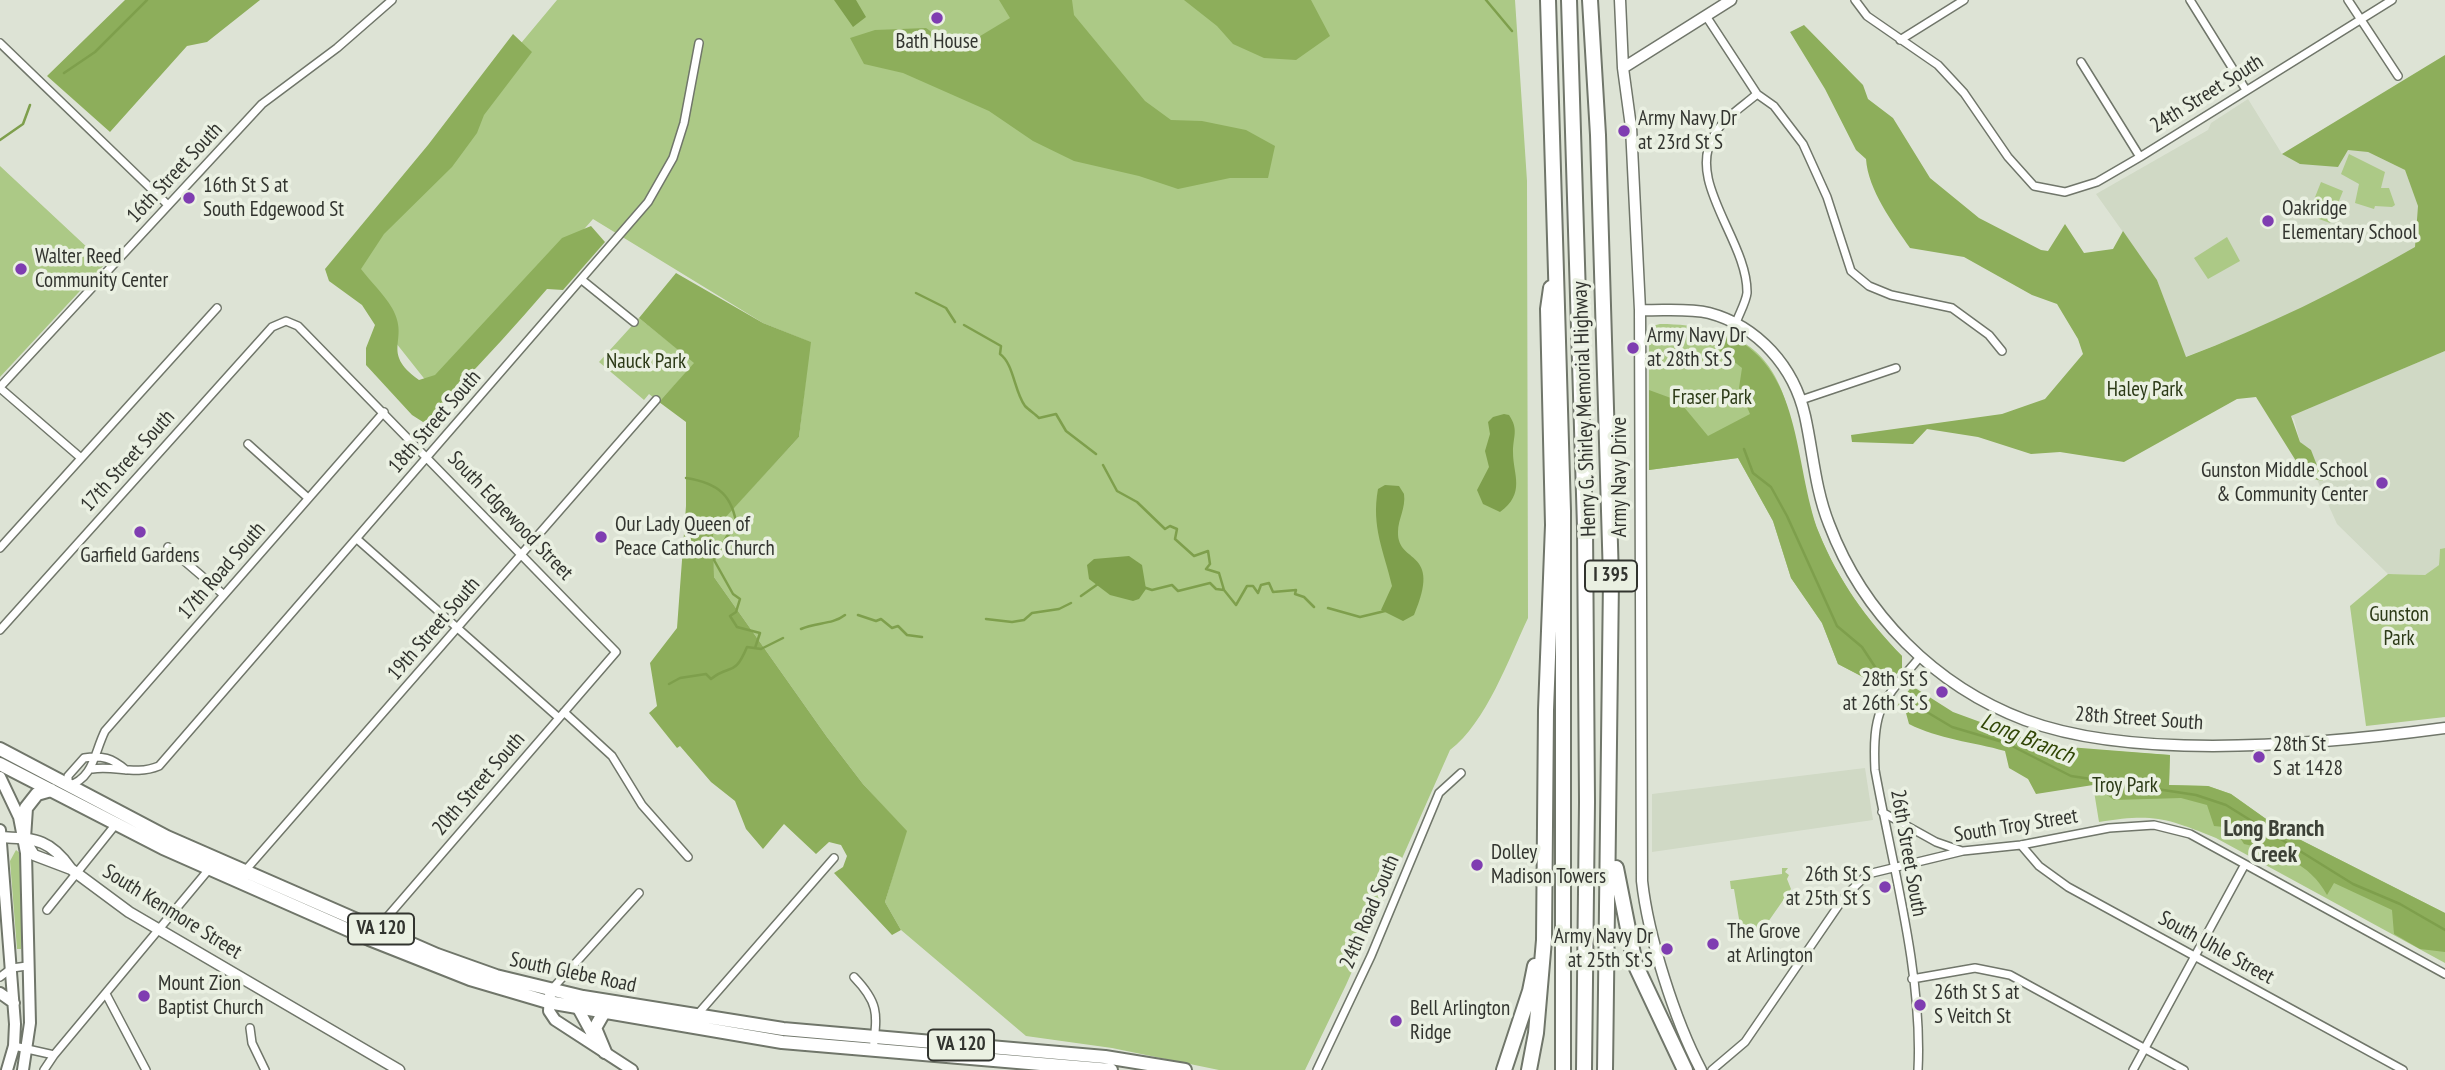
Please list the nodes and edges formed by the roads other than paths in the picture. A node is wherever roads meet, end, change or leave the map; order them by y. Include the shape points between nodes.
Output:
1 (392, 0) edge
2 (1548, 0) edge
3 (1570, 0) edge
4 (1590, 0) edge
5 (1620, 0) edge
6 (1731, 0) edge
7 (1855, 0) edge
8 (1964, 0) edge
9 (2190, 0) edge
10 (2348, 0) edge
11 (2392, 0) edge
12 (1706, 16) junction
13 (2361, 19) junction
14 (1900, 40) junction
15 (0, 43) edge
16 (699, 43) dead end
17 (2081, 62) dead end
18 (1623, 68) junction
19 (2398, 76) dead end
20 (2246, 89) junction
21 (1757, 94) junction
22 (2140, 157) junction
23 (168, 205) junction
24 (1557, 242) junction
25 (582, 280) junction
26 (217, 308) dead end
27 (1640, 310) junction
28 (286, 321) joint
29 (634, 322) dead end
30 (1736, 323) junction
31 (2002, 352) dead end
32 (1896, 368) dead end
33 (0, 387) edge
34 (656, 400) dead end
35 (1801, 400) junction
36 (384, 412) junction
37 (248, 444) dead end
38 (428, 456) junction
39 (81, 458) junction
40 (308, 498) junction
41 (357, 538) junction
42 (168, 547) dead end
43 (0, 548) edge
44 (522, 554) junction
45 (224, 595) junction
46 (457, 628) junction
47 (0, 630) edge
48 (616, 652) joint
49 (1920, 657) junction
50 (562, 715) junction
51 (2445, 728) edge
52 (0, 749) edge
53 (92, 757) junction
54 (0, 764) edge
55 (92, 769) junction
56 (126, 770) junction
57 (1461, 773) dead end
58 (0, 777) edge
59 (60, 791) junction
60 (1609, 804) junction
61 (1882, 811) junction
62 (119, 820) junction
63 (1, 834) edge
64 (24, 838) junction
65 (2021, 845) junction
66 (1963, 851) junction
67 (688, 857) dead end
68 (834, 858) dead end
69 (212, 863) junction
70 (2244, 866) junction
71 (1893, 867) junction
72 (74, 871) junction
73 (242, 876) junction
74 (1545, 878) junction
75 (639, 893) dead end
76 (47, 910) dead end
77 (378, 928) junction
78 (160, 930) junction
79 (369, 939) junction
80 (2195, 957) junction
81 (27, 966) junction
82 (12, 968) junction
83 (2445, 974) edge
84 (854, 976) dead end
85 (0, 977) edge
86 (1912, 979) junction
87 (0, 993) edge
88 (106, 994) junction
89 (571, 994) junction
90 (549, 1000) junction
91 (14, 1003) junction
92 (576, 1008) junction
93 (603, 1014) junction
94 (694, 1022) junction
95 (250, 1028) dead end
96 (873, 1045) junction
97 (14, 1046) junction
98 (2144, 1049) junction
99 (28, 1050) junction
100 (605, 1052) junction
101 (54, 1055) junction
102 (1044, 1062) edge
103 (1605, 1067) edge
104 (1584, 1068) edge
105 (7, 1070) edge
106 (23, 1070) edge
107 (44, 1070) edge
108 (146, 1070) edge
109 (265, 1070) edge
110 (399, 1070) edge
111 (632, 1070) edge
112 (1111, 1070) edge
113 (1185, 1070) edge
114 (1317, 1070) edge
115 (1504, 1070) edge
116 (1529, 1070) edge
117 (1563, 1070) edge
118 (1685, 1070) edge
119 (1701, 1070) edge
120 (1712, 1070) edge
121 (1918, 1070) edge
122 (2133, 1070) edge
123 (2184, 1070) edge
124 (2403, 1070) edge

1 - 23 street, 16th Street South via 337,48 270,96
2 - 24 highway, Henry G. Shirley Memorial Highway / I 395
3 - 104 highway via 1585,539
4 - 60 highway, Henry G. Shirley Memorial Highway / I 395 via 1611,579
5 - 18 street, Army Navy Drive
6 - 12 street
7 - 14 street via 1867,16
8 - 14 street
9 - 20 street
10 - 13 street
11 - 13 street, 24th Street South
12 - 18 street
12 - 21 street
13 - 19 street
13 - 20 street, 24th Street South
14 - 22 street, 24th Street South via 1938,65 1964,93 2034,186 2065,192 2097,182
15 - 23 street
16 - 25 street, 18th Street South via 684,122 663,180
17 - 22 street
18 - 27 street, Army Navy Drive via 1631,127
20 - 22 street, 24th Street South
21 - 30 street via 1722,123 1707,154 1709,187 1744,268 1747,295
21 - 31 street via 1774,106 1802,144 1827,197 1852,271 1869,286 1891,295 1952,308 1989,335
23 - 33 street, 16th Street South
24 - 74 highway via 1548,309 1553,525
24 - 117 highway, Henry G. Shirley Memorial Highway / I 395 via 1564,626
25 - 29 street
25 - 38 street, 18th Street South
26 - 39 street
27 - 30 street, 28th Street South via 1707,312
27 - 119 street, Army Navy Drive via 1642,881 1652,940
28 - 36 street, South Edgewood Street via 298,326
28 - 47 street, 17th Street South via 272,327
30 - 35 street, 28th Street South via 1756,335 1779,359
32 - 35 street
33 - 39 street
34 - 44 street, 19th Street South
35 - 49 street, 28th Street South via 1816,485 1842,554 1874,606
36 - 38 street, South Edgewood Street
36 - 40 street, 17th Road South
37 - 40 street
38 - 41 street, 18th Street South
38 - 44 street, South Edgewood Street
39 - 43 street
40 - 45 street, 17th Road South
41 - 46 street
41 - 56 street, 18th Street South via 159,766
42 - 45 street
44 - 46 street, 19th Street South
44 - 48 street, South Edgewood Street
45 - 53 street, 17th Road South via 105,731
46 - 50 street
46 - 73 street, 19th Street South
48 - 50 street, 20th Street South
49 - 51 street, 28th Street South via 1987,703 2024,720 2088,738 2272,743
49 - 61 street, 26th Street South via 1880,705 1873,741
50 - 67 street via 612,756 642,805
50 - 77 street, 20th Street South
52 - 59 main road, South Glebe Road / VA 120
53 - 55 street, 17th Road South
53 - 56 street via 103,756
53 - 59 street, 17th Road South via 84,758
54 - 59 main road, South Glebe Road / VA 120
55 - 56 street, 18th Street South
55 - 59 street via 80,782
57 - 114 street, 24th Road South via 1439,793
58 - 64 main road
59 - 62 main road, South Glebe Road / VA 120
59 - 64 main road via 37,794 26,808
60 - 103 highway, Henry G. Shirley Memorial Highway / I 395
60 - 118 highway via 1618,890 1635,964
61 - 66 street via 1936,842
61 - 71 street, 26th Street South
62 - 69 main road, South Glebe Road / VA 120
62 - 72 street
63 - 64 street, South Kenmore Street
63 - 82 main road
64 - 72 street, South Kenmore Street via 46,843
64 - 72 street, South Kenmore Street via 34,855
64 - 81 main road
65 - 66 street, South Troy Street
65 - 70 street, South Troy Street via 2109,828 2154,825 2190,834
65 - 80 street, South Uhle Street via 2039,866 2068,887
66 - 71 street, South Troy Street
68 - 94 street
69 - 73 main road, South Glebe Road / VA 120
69 - 78 street
70 - 80 street
70 - 83 street, South Troy Street
71 - 86 street, 26th Street South
71 - 120 street, South Troy Street via 1868,874 1845,896 1745,1042
72 - 76 street
72 - 78 street, South Kenmore Street
73 - 77 main road, South Glebe Road / VA 120
73 - 79 main road, South Glebe Road / VA 120
74 - 115 highway via 1532,982
74 - 116 highway via 1541,985
75 - 90 street
77 - 79 street, 20th Street South
77 - 90 main road, South Glebe Road / VA 120
78 - 88 street
78 - 110 street, South Kenmore Street
79 - 90 main road, South Glebe Road / VA 120 via 470,979
80 - 98 street
80 - 124 street, South Uhle Street
81 - 82 street
81 - 99 main road
82 - 85 street
82 - 91 main road
84 - 96 street via 873,998
86 - 98 street via 1975,968 2010,975
86 - 121 street, 26th Street South
87 - 91 main road
88 - 101 street
88 - 108 street
89 - 90 main road, South Glebe Road / VA 120
89 - 92 main road
89 - 94 main road, South Glebe Road / VA 120
90 - 92 main road, South Glebe Road / VA 120
90 - 100 main road via 555,1020
91 - 97 main road
92 - 93 main road, South Glebe Road / VA 120
92 - 100 main road
93 - 94 main road, South Glebe Road / VA 120
93 - 100 main road via 594,1028
94 - 96 main road, South Glebe Road / VA 120
95 - 109 street
96 - 102 main road, South Glebe Road / VA 120
97 - 99 street
97 - 105 main road
98 - 122 street
98 - 123 street
99 - 101 street
99 - 106 main road
100 - 111 main road
101 - 107 street
102 - 112 main road, South Glebe Road / VA 120
102 - 113 main road, South Glebe Road / VA 120 via 1105,1057

